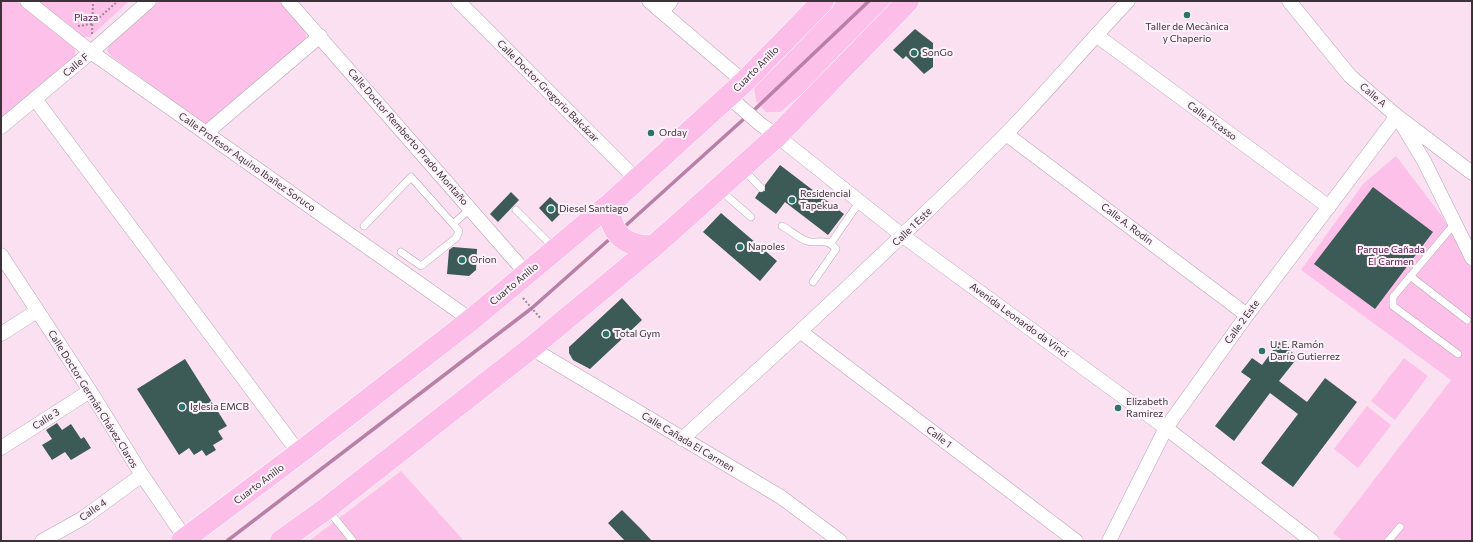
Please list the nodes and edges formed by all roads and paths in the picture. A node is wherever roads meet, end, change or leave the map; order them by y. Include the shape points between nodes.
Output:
1 (26, 1) edge
2 (93, 1) edge
3 (118, 1) edge
4 (149, 1) edge
5 (288, 1) edge
6 (458, 1) edge
7 (649, 1) edge
8 (823, 1) edge
9 (908, 1) edge
10 (1128, 1) edge
11 (1289, 1) edge
12 (666, 6) edge
13 (1096, 35) junction
14 (320, 36) junction
15 (91, 52) junction
16 (738, 96) junction
17 (35, 99) junction
18 (1397, 116) junction
19 (1, 127) edge
20 (768, 130) junction
21 (206, 133) junction
22 (1006, 134) junction
23 (741, 168) junction
24 (1472, 173) edge
25 (638, 181) junction
26 (761, 188) dead end
27 (718, 189) junction
28 (860, 201) junction
29 (610, 204) junction
30 (1328, 207) junction
31 (470, 209) junction
32 (516, 210) dead end
33 (751, 217) dead end
34 (1455, 223) junction
35 (453, 224) junction
36 (364, 226) dead end
37 (782, 226) dead end
38 (582, 227) junction
39 (903, 236) junction
40 (617, 238) junction
41 (831, 243) junction
42 (654, 246) junction
43 (555, 249) junction
44 (401, 252) dead end
45 (1, 255) edge
46 (410, 258) junction
47 (1472, 258) edge
48 (629, 267) junction
49 (400, 270) junction
50 (526, 273) junction
51 (1410, 276) junction
52 (813, 282) dead end
53 (526, 302) dead end
54 (38, 311) junction
55 (1247, 314) junction
56 (537, 315) dead end
57 (471, 320) junction
58 (1467, 320) dead end
59 (801, 332) junction
60 (1, 334) edge
61 (531, 348) junction
62 (1458, 354) dead end
63 (90, 391) junction
64 (1166, 428) junction
65 (682, 439) junction
66 (1, 448) edge
67 (299, 453) junction
68 (142, 475) junction
69 (327, 508) junction
70 (1400, 527) dead end
71 (185, 540) edge
72 (42, 541) edge
73 (282, 541) edge
74 (353, 541) edge
75 (840, 541) edge
76 (1076, 541) edge
77 (1109, 541) edge
78 (1312, 541) edge
79 (1388, 541) edge

1 - 15 street, Calle Profesor Aquino Ibañez Soruco
2 - 3 path via 92,24
4 - 15 street, Calle F
5 - 14 street, Calle Doctor Remberto Prado Montaño
6 - 25 street, Calle Doctor Gregorio Balcázar
7 - 12 street, Avenida Leonardo da Vinci
8 - 16 highway, Cuarto Anillo
9 - 20 highway
10 - 13 street, Calle 1 Este
11 - 18 street, Calle A via 1350,76
12 - 16 street, Avenida Leonardo da Vinci
13 - 22 street, Calle 1 Este
13 - 30 street, Calle Picasso
14 - 21 street
14 - 31 street, Calle Doctor Remberto Prado Montaño
15 - 17 street, Calle F
15 - 21 street, Calle Profesor Aquino Ibañez Soruco
16 - 20 street, Avenida Leonardo da Vinci
16 - 25 highway, Cuarto Anillo
17 - 19 street, Calle F
17 - 67 street
18 - 24 street, Calle A
18 - 30 street, Calle 2 Este
18 - 34 street via 1424,161
20 - 23 highway
20 - 28 street, Avenida Leonardo da Vinci
21 - 49 street, Calle Profesor Aquino Ibañez Soruco
22 - 39 street, Calle 1 Este
22 - 55 street, Calle A. Rodin
23 - 26 lane
23 - 27 highway
25 - 29 highway, Cuarto Anillo
27 - 33 lane
27 - 42 highway
28 - 39 street, Avenida Leonardo da Vinci
28 - 41 lane
29 - 38 highway, Cuarto Anillo
29 - 40 highway via 611,222
30 - 55 street, Calle 2 Este
31 - 35 lane
31 - 50 street, Calle Doctor Remberto Prado Montaño
32 - 43 lane
34 - 47 street
34 - 51 lane
35 - 36 lane via 411,177
35 - 46 lane via 459,235 451,243 421,266
37 - 41 lane via 806,240
38 - 40 highway via 597,228
38 - 43 highway, Cuarto Anillo
39 - 59 street, Calle 1 Este
39 - 64 street, Avenida Leonardo da Vinci
40 - 42 highway via 640,246
40 - 48 highway via 626,251
41 - 52 lane via 836,250
42 - 48 highway
43 - 50 highway, Cuarto Anillo
44 - 46 lane
45 - 54 street, Calle Doctor Germán Chávez Claros
46 - 49 lane
48 - 61 highway
49 - 57 street, Calle Profesor Aquino Ibañez Soruco
50 - 57 highway, Cuarto Anillo
51 - 58 lane
51 - 62 lane via 1393,297 1393,306
53 - 56 path
54 - 60 street
54 - 63 street, Calle Doctor Germán Chávez Claros
55 - 64 street, Calle 2 Este
57 - 67 highway, Cuarto Anillo
59 - 65 street, Calle 1 Este
59 - 76 street, Calle 1
61 - 65 street, Calle Cañada El Carmen
61 - 69 highway
63 - 66 street, Calle 3
63 - 68 street, Calle Doctor Germán Chávez Claros
64 - 77 street, Calle 2 Este
64 - 78 street, Avenida Leonardo da Vinci
65 - 75 street, Calle Cañada El Carmen via 786,500
67 - 71 highway, Cuarto Anillo
68 - 71 street, Calle Doctor Germán Chávez Claros
68 - 72 street, Calle 4 via 83,518
69 - 73 highway
69 - 74 lane
70 - 79 lane

